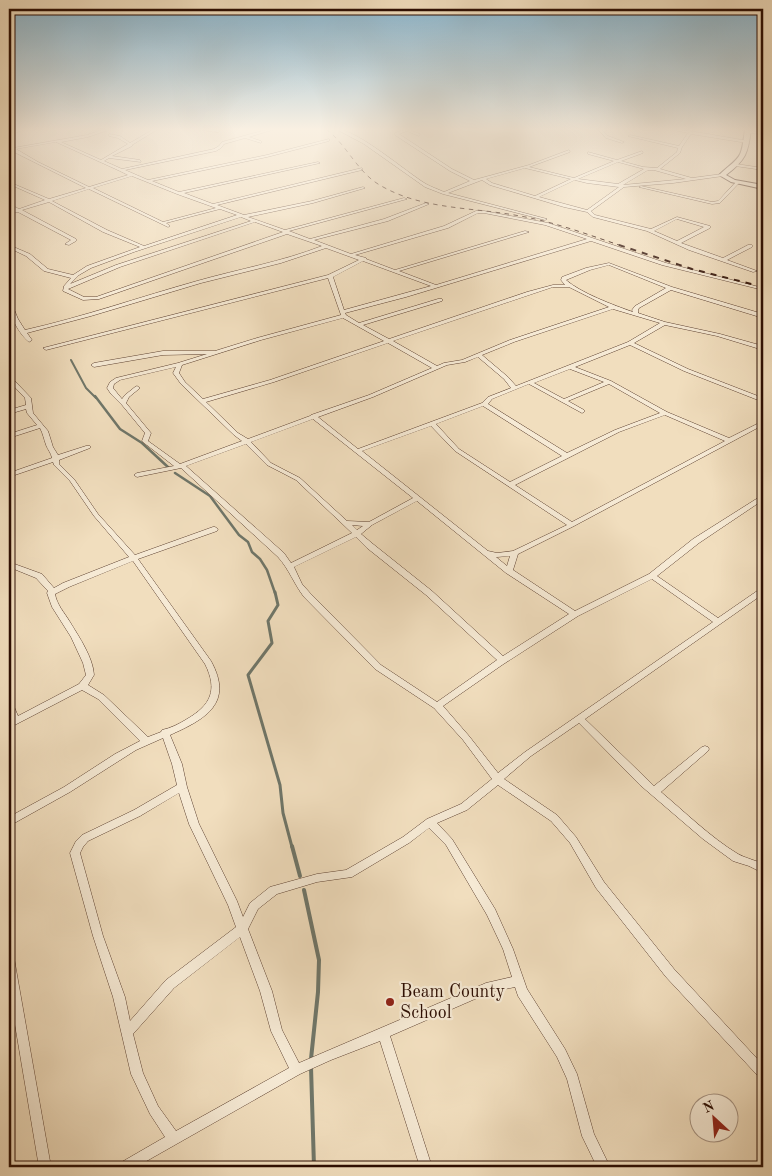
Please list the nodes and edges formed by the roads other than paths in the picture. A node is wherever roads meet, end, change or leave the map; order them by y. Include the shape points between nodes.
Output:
1 (11, 184) edge
2 (81, 184) edge
3 (99, 184) edge
4 (155, 184) edge
5 (219, 184) edge
6 (302, 184) edge
7 (423, 184) edge
8 (466, 184) edge
9 (491, 184) edge
10 (563, 184) edge
11 (603, 184) edge
12 (625, 184) edge
13 (644, 184) edge
14 (736, 184) edge
15 (747, 184) edge
16 (630, 185) junction
17 (622, 186) junction
18 (88, 187) junction
19 (763, 187) edge
20 (363, 188) dead end
21 (178, 193) junction
22 (444, 193) junction
23 (437, 196) dead end
24 (535, 197) junction
25 (405, 199) dead end
26 (48, 200) junction
27 (427, 204) dead end
28 (9, 205) edge
29 (212, 205) junction
30 (219, 208) junction
31 (17, 210) junction
32 (588, 211) junction
33 (9, 213) edge
34 (241, 216) junction
35 (254, 221) junction
36 (286, 231) junction
37 (650, 231) junction
38 (527, 232) dead end
39 (591, 238) junction
40 (311, 240) junction
41 (677, 243) junction
42 (67, 244) dead end
43 (9, 246) edge
44 (327, 246) junction
45 (750, 246) dead end
46 (144, 248) junction
47 (352, 255) junction
48 (364, 259) junction
49 (723, 260) junction
50 (396, 271) junction
51 (755, 271) dead end
52 (330, 276) junction
53 (74, 277) junction
54 (563, 280) junction
55 (435, 286) junction
56 (553, 286) junction
57 (570, 286) junction
58 (66, 287) junction
59 (670, 288) junction
60 (763, 289) edge
61 (440, 300) dead end
62 (9, 302) edge
63 (613, 307) junction
64 (633, 312) junction
65 (343, 314) junction
66 (763, 316) edge
67 (664, 323) junction
68 (360, 324) junction
69 (23, 332) junction
70 (29, 340) dead end
71 (389, 341) junction
72 (630, 343) junction
73 (46, 348) dead end
74 (763, 348) edge
75 (216, 353) junction
76 (479, 355) junction
77 (180, 364) junction
78 (94, 365) dead end
79 (571, 367) junction
80 (436, 368) junction
81 (9, 378) edge
82 (609, 382) junction
83 (531, 383) junction
84 (137, 388) dead end
85 (515, 388) junction
86 (565, 400) junction
87 (763, 400) edge
88 (203, 401) junction
89 (123, 403) junction
90 (484, 404) junction
91 (29, 406) junction
92 (582, 411) dead end
93 (9, 412) edge
94 (665, 413) junction
95 (313, 416) junction
96 (432, 423) junction
97 (763, 423) edge
98 (41, 426) junction
99 (9, 436) edge
100 (247, 441) junction
101 (730, 441) junction
102 (88, 447) dead end
103 (358, 451) junction
104 (567, 456) junction
105 (56, 459) junction
106 (180, 466) junction
107 (9, 475) edge
108 (136, 476) dead end
109 (509, 484) junction
110 (763, 497) edge
111 (418, 498) junction
112 (345, 523) junction
113 (370, 524) junction
114 (572, 525) junction
115 (215, 529) dead end
116 (357, 534) junction
117 (488, 553) junction
118 (515, 553) junction
119 (134, 558) junction
120 (9, 564) edge
121 (290, 566) junction
122 (509, 571) junction
123 (652, 576) junction
124 (763, 591) edge
125 (53, 592) junction
126 (575, 614) junction
127 (718, 622) junction
128 (502, 660) junction
129 (82, 686) junction
130 (9, 704) edge
131 (437, 706) junction
132 (579, 718) junction
133 (12, 723) edge
134 (165, 732) junction
135 (146, 741) junction
136 (705, 749) dead end
137 (498, 780) junction
138 (182, 788) junction
139 (654, 792) junction
140 (9, 822) edge
141 (430, 822) junction
142 (763, 869) edge
143 (243, 928) junction
144 (9, 958) edge
145 (518, 981) junction
146 (128, 1032) junction
147 (383, 1033) junction
148 (301, 1068) junction
149 (763, 1073) edge
150 (174, 1139) junction
151 (45, 1167) edge
152 (124, 1167) edge
153 (426, 1167) edge
154 (604, 1167) edge

1 - 26 street
2 - 18 street
3 - 18 street
4 - 21 street
5 - 21 street
6 - 29 street
7 - 22 street
8 - 22 street
9 - 24 street
10 - 24 street
11 - 17 street
12 - 17 street
13 - 16 street
14 - 16 street via 719,202 712,203
15 - 19 street
16 - 17 street
17 - 32 street
18 - 26 street
18 - 30 street via 165,224
20 - 34 street
21 - 29 street
22 - 23 street
22 - 39 street via 550,220 578,229
24 - 32 street
25 - 36 street
26 - 31 street
26 - 46 street
27 - 40 street via 386,220
28 - 31 street
29 - 30 street
30 - 34 street
31 - 33 street
31 - 42 street via 74,240
32 - 37 street via 594,216
34 - 35 street
34 - 46 street
35 - 36 street
35 - 58 street via 118,266
36 - 40 street
36 - 58 street via 97,298 89,300 75,296 65,290
37 - 41 street
37 - 41 street via 677,218 708,227
38 - 50 street
39 - 47 street via 546,224 480,212 446,227
39 - 55 street
39 - 60 street via 664,264
40 - 44 street
41 - 49 street
43 - 53 street via 28,255 46,270
44 - 47 street
44 - 69 street via 296,258
45 - 49 street
46 - 53 street via 89,267
47 - 48 street
48 - 50 street
48 - 52 street
49 - 51 street
50 - 55 street
52 - 65 street
52 - 73 street
53 - 58 street
54 - 56 street
54 - 57 street
54 - 59 street via 606,264
55 - 65 street
56 - 57 street
56 - 71 street via 479,308
57 - 63 street
59 - 64 street
59 - 66 street
61 - 68 street
62 - 69 street
63 - 64 street
63 - 76 street
64 - 67 street
65 - 68 street
65 - 75 street
67 - 72 street
67 - 74 street
68 - 71 street
69 - 70 street
71 - 80 street
71 - 88 street
72 - 79 street
72 - 87 street via 686,370
75 - 77 street
75 - 78 street via 163,353
76 - 80 street
76 - 85 street
77 - 88 street via 176,373 179,378
77 - 89 street via 124,377 112,383 112,394
79 - 82 street
79 - 83 street
80 - 95 street
81 - 91 street via 28,398
82 - 86 street
82 - 94 street
83 - 85 street
83 - 86 street
84 - 89 street
85 - 90 street via 490,398
86 - 92 street
88 - 100 street
89 - 106 street via 148,432 146,441
90 - 96 street
90 - 104 street
91 - 93 street
91 - 98 street via 30,413
94 - 101 street
94 - 104 street via 617,431
95 - 100 street
95 - 103 street
96 - 103 street
96 - 109 street via 457,450
97 - 101 street
98 - 99 street
98 - 105 street
100 - 106 street
100 - 112 street via 269,464 298,480
101 - 114 street
102 - 105 street
103 - 111 street
104 - 109 street
105 - 107 street
105 - 119 street via 56,464
106 - 108 street
106 - 121 street
109 - 114 street
110 - 123 street via 696,541
111 - 113 street
111 - 117 street
112 - 113 street
112 - 116 street
113 - 116 street
114 - 118 street
115 - 119 street
116 - 121 street
116 - 128 street via 429,593
117 - 118 street
117 - 122 street
118 - 122 street
119 - 125 street
119 - 134 street via 215,676 214,696 208,708
120 - 125 street via 39,576
121 - 131 street via 307,595 358,649 378,667
122 - 126 street
123 - 126 street
123 - 127 street
124 - 127 street
125 - 129 street via 51,601 69,627 88,667 90,675
126 - 128 street
127 - 132 street
128 - 131 street
129 - 133 street
129 - 135 street via 101,697
130 - 133 street
131 - 137 street
132 - 137 street
132 - 139 street
134 - 135 street
134 - 138 street via 178,764
135 - 140 street
136 - 139 street
137 - 141 street via 464,807
137 - 149 street via 554,818 573,840 600,885 670,973
138 - 143 street via 194,824
138 - 146 street via 85,838 75,853
139 - 142 street via 736,858
141 - 143 street via 348,874 317,878 274,890 254,906
141 - 145 street via 449,842 491,912
143 - 146 street via 170,984
143 - 148 street via 277,1031
144 - 151 street
145 - 147 street via 490,987
145 - 154 street via 573,1078 588,1136
146 - 150 street via 136,1074 154,1110
147 - 148 street
147 - 153 street
148 - 150 street
150 - 152 street

